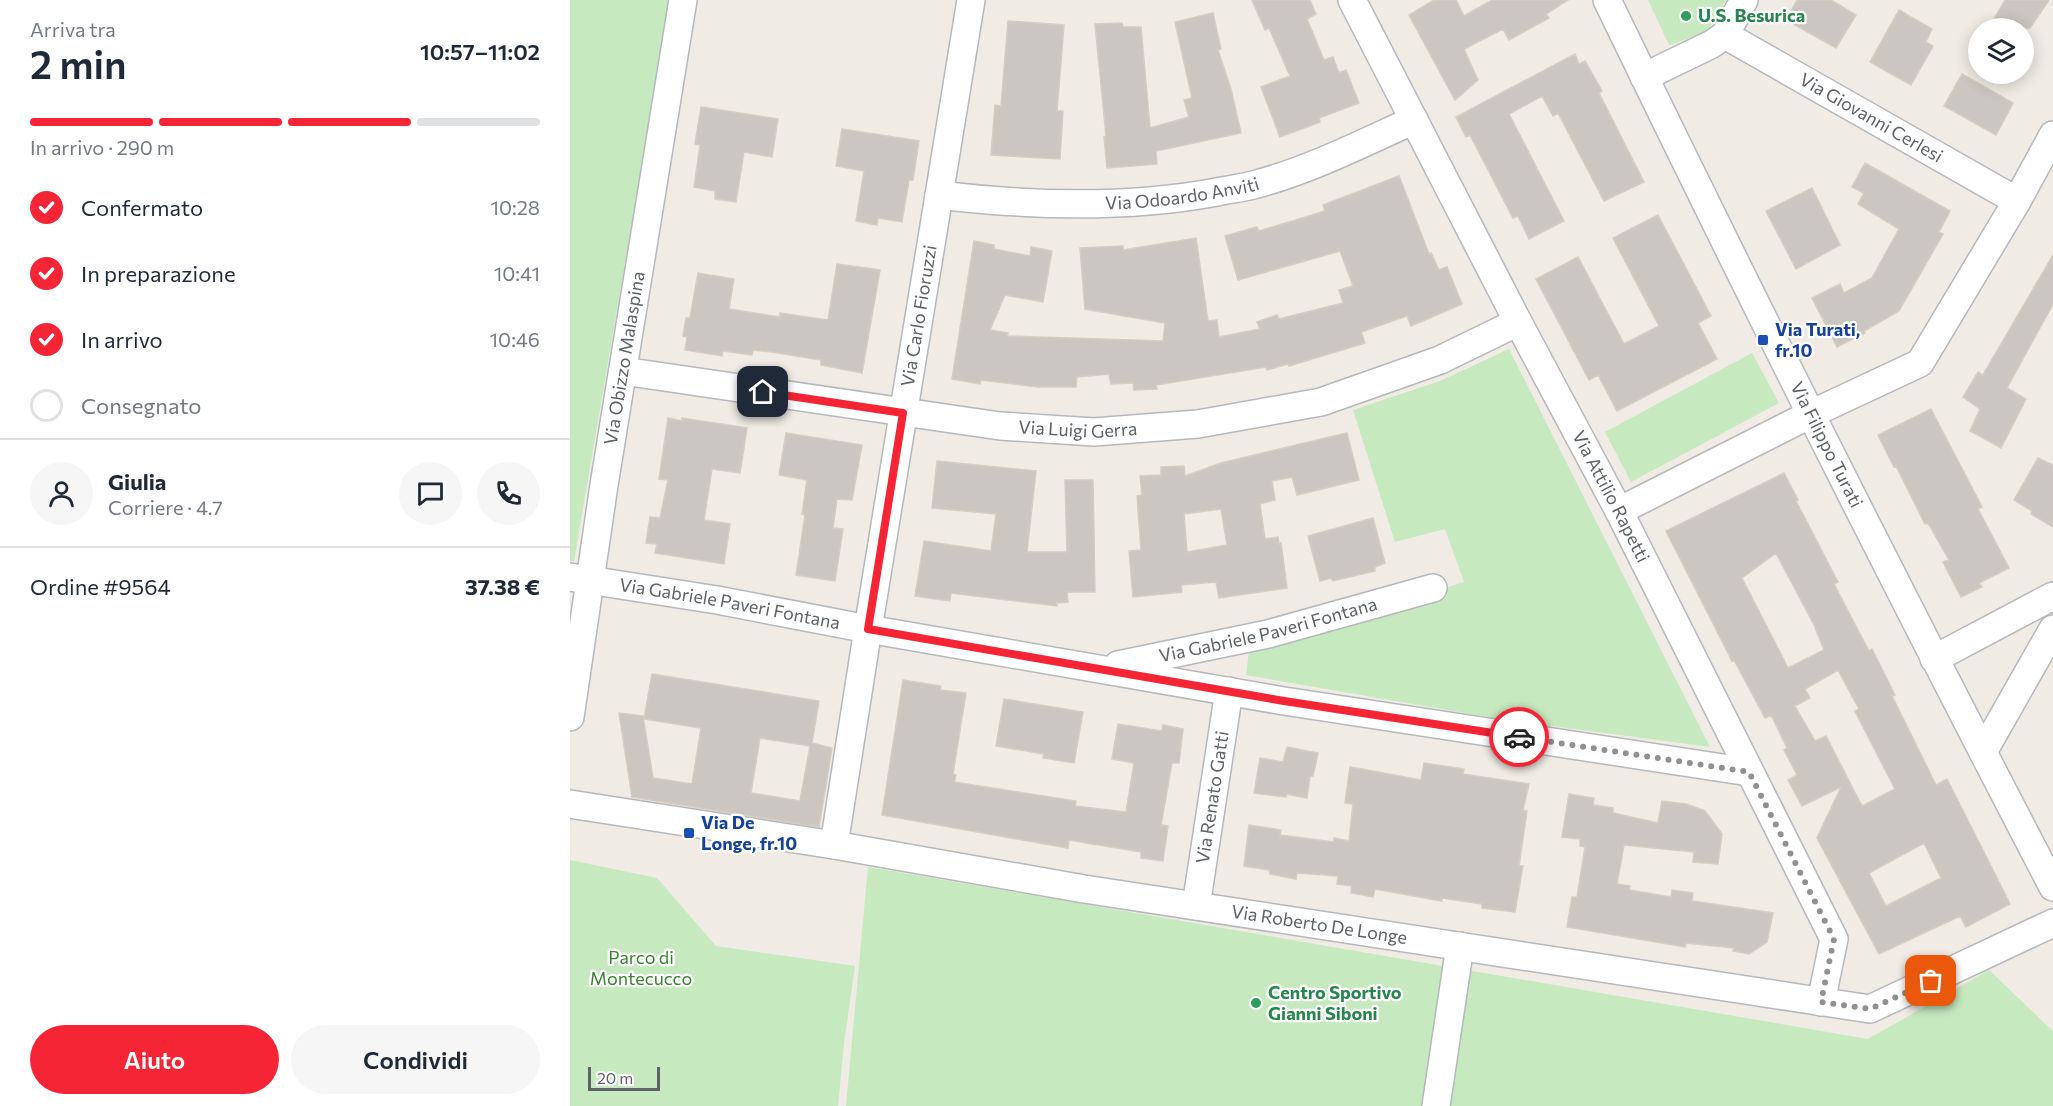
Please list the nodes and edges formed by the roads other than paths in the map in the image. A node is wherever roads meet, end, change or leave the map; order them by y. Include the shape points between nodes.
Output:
1 (683, 0) edge
2 (971, 0) edge
3 (1352, 0) edge
4 (1606, 0) edge
5 (1744, 0) edge
6 (1725, 34) junction
7 (1644, 77) junction
8 (1414, 120) junction
9 (2053, 135) edge
10 (939, 195) junction
11 (2018, 201) junction
12 (1518, 322) junction
13 (623, 371) junction
14 (903, 413) junction
15 (1811, 414) junction
16 (1619, 511) junction
17 (580, 578) edge
18 (1433, 588) dead end
19 (2053, 596) edge
20 (868, 629) junction
21 (2053, 629) edge
22 (1934, 659) junction
23 (1102, 668) junction
24 (1229, 691) junction
25 (570, 717) edge
26 (1983, 752) junction
27 (1749, 772) junction
28 (570, 804) edge
29 (834, 846) junction
30 (2053, 887) edge
31 (1196, 906) junction
32 (2053, 923) edge
33 (1460, 946) junction
34 (1821, 1002) junction
35 (1436, 1106) edge

1 - 13 street, Via Obizzo Malaspina
2 - 10 street, Via Carlo Fioruzzi
3 - 8 street, Via Attilio Rapetti
4 - 7 street, Via Filippo Turati
5 - 6 street
6 - 7 street
6 - 11 street, Via Giovanni Cerlesi
7 - 15 street, Via Filippo Turati
8 - 10 street, Via Odoardo Anviti via 1326,160 1257,184 1188,197 1107,204 992,202
8 - 12 street, Via Attilio Rapetti
9 - 11 street
10 - 14 street, Via Carlo Fioruzzi
11 - 15 street via 1920,363
12 - 14 street, Via Luigi Gerra via 1440,360 1321,402 1198,424 1094,432 1000,426
12 - 16 street, Via Attilio Rapetti
13 - 14 street, Via Luigi Gerra
13 - 17 street, Via Obizzo Malaspina
14 - 20 street, Via Carlo Fioruzzi
15 - 16 street
15 - 22 street, Via Filippo Turati
16 - 27 street, Via Attilio Rapetti
17 - 20 street, Via Gabriele Paveri Fontana
17 - 25 street, Via Obizzo Malaspina
18 - 23 street, Via Gabriele Paveri Fontana via 1268,634
19 - 22 street
20 - 23 street, Via Gabriele Paveri Fontana
20 - 29 street, Via Carlo Fioruzzi
21 - 26 street
22 - 26 street, Via Filippo Turati
23 - 24 street, Via Gabriele Paveri Fontana
24 - 27 street, Via Gabriele Paveri Fontana
24 - 31 street, Via Renato Gatti
26 - 30 street, Via Filippo Turati
27 - 34 street, Via Attilio Rapetti via 1834,939
28 - 29 street, Via Roberto De Longe
29 - 31 street, Via Roberto De Longe
31 - 33 street, Via Roberto De Longe
32 - 34 street, Via Roberto De Longe via 1870,1009
33 - 34 street, Via Roberto De Longe
33 - 35 street

